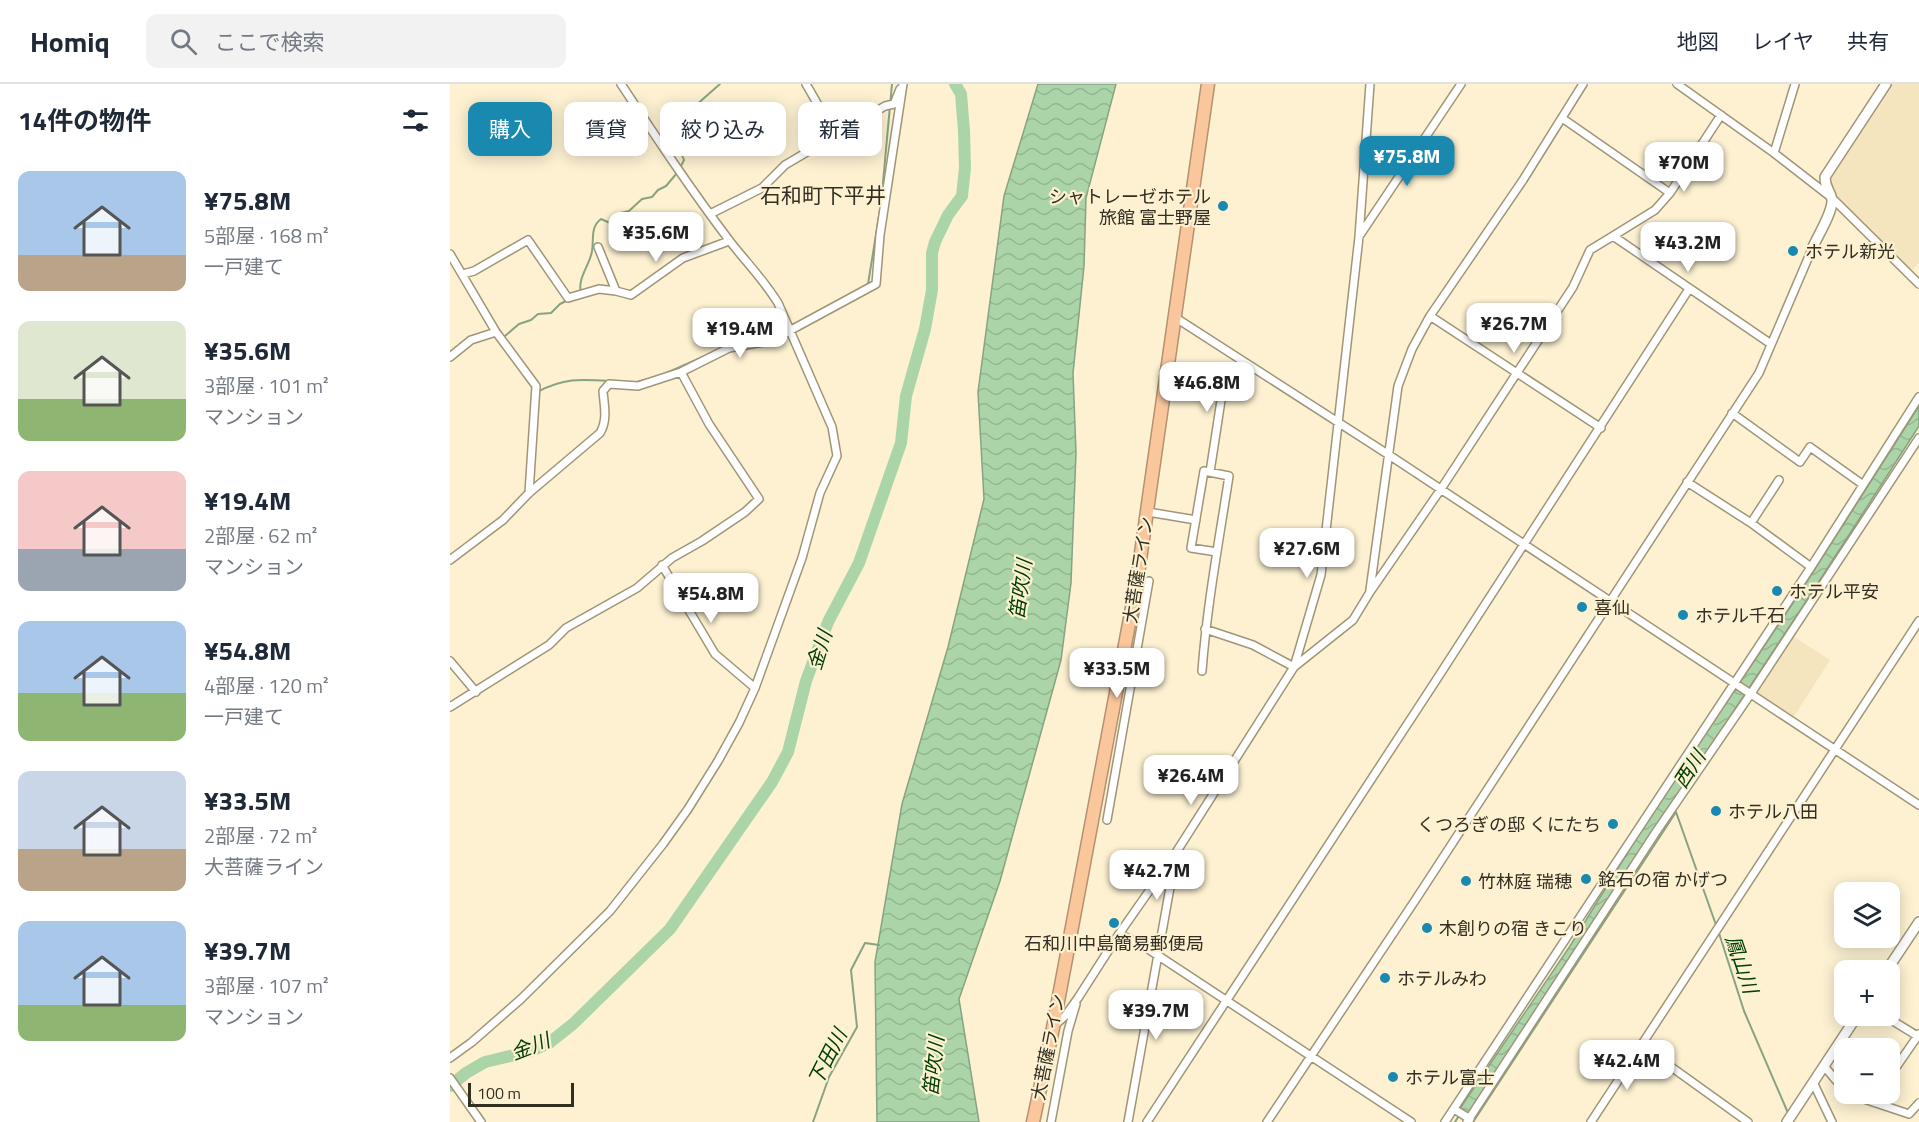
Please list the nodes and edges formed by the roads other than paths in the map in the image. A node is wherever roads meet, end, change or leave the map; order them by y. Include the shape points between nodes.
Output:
1 (621, 84) edge
2 (806, 84) edge
3 (902, 84) edge
4 (1208, 84) edge
5 (1370, 84) edge
6 (1461, 84) edge
7 (1583, 84) edge
8 (1677, 84) edge
9 (1795, 84) edge
10 (1886, 84) edge
11 (816, 102) edge
12 (882, 108) edge
13 (1721, 115) junction
14 (1562, 118) junction
15 (1774, 153) junction
16 (801, 156) edge
17 (1670, 193) junction
18 (1832, 198) junction
19 (710, 214) junction
20 (1613, 236) junction
21 (1359, 237) junction
22 (729, 241) junction
23 (598, 247) dead end
24 (1812, 249) joint
25 (450, 254) edge
26 (463, 274) junction
27 (1919, 284) edge
28 (1689, 289) junction
29 (616, 291) junction
30 (1430, 316) junction
31 (1176, 318) junction
32 (790, 328) junction
33 (496, 332) junction
34 (1771, 344) junction
35 (450, 357) edge
36 (681, 372) junction
37 (1517, 372) junction
38 (1242, 395) dead end
39 (1919, 397) edge
40 (1732, 413) junction
41 (1338, 422) junction
42 (1600, 428) junction
43 (1919, 438) edge
44 (1389, 455) junction
45 (1210, 472) junction
46 (1779, 480) dead end
47 (1687, 482) junction
48 (1862, 484) junction
49 (1441, 489) junction
50 (530, 493) junction
51 (1148, 512) junction
52 (1196, 519) junction
53 (1751, 523) junction
54 (1524, 545) junction
55 (1217, 552) junction
56 (450, 560) edge
57 (662, 565) junction
58 (1811, 567) junction
59 (1149, 582) dead end
60 (1370, 592) junction
61 (1611, 601) junction
62 (1919, 621) edge
63 (1205, 629) junction
64 (1125, 647) junction
65 (1137, 651) junction
66 (450, 661) edge
67 (1294, 668) junction
68 (1202, 671) dead end
69 (1735, 683) junction
70 (755, 688) junction
71 (476, 692) junction
72 (1748, 694) junction
73 (450, 707) edge
74 (1836, 748) junction
75 (1919, 805) edge
76 (1107, 820) dead end
77 (1177, 851) junction
78 (1917, 927) edge
79 (1119, 934) junction
80 (1159, 956) junction
81 (1894, 960) edge
82 (1078, 998) junction
83 (1227, 1001) junction
84 (1900, 1025) edge
85 (1850, 1026) edge
86 (1053, 1028) junction
87 (1918, 1036) edge
88 (1642, 1046) junction
89 (1310, 1056) junction
90 (450, 1058) edge
91 (1900, 1062) edge
92 (1824, 1066) junction
93 (450, 1078) edge
94 (1834, 1078) edge
95 (1813, 1082) junction
96 (1919, 1103) edge
97 (1881, 1104) edge
98 (1456, 1110) junction
99 (1468, 1119) edge
100 (481, 1122) edge
101 (1033, 1122) edge
102 (1051, 1122) edge
103 (1128, 1122) edge
104 (1147, 1122) edge
105 (1267, 1122) edge
106 (1411, 1122) edge
107 (1445, 1122) edge
108 (1592, 1122) edge
109 (1748, 1122) edge
110 (1787, 1122) edge
111 (1832, 1122) edge

1 - 19 street
2 - 11 street
3 - 12 street via 894,104
3 - 32 street via 876,284
4 - 31 highway, 大菩薩ライン
5 - 21 street
6 - 21 street
7 - 14 street
8 - 13 street
9 - 15 street
10 - 18 street via 1825,177 1825,187
13 - 15 street
13 - 17 street
14 - 17 street
14 - 30 street
15 - 18 street
16 - 19 street via 785,165 762,188
17 - 20 street via 1654,210
18 - 24 street
18 - 27 street
19 - 22 street
20 - 28 street
20 - 37 street via 1590,250 1574,287
21 - 41 street
22 - 29 street via 683,258 631,295
22 - 32 street via 771,291
23 - 29 street
24 - 34 street
25 - 26 street
26 - 29 street via 528,240 568,298 599,289
26 - 33 street
28 - 34 street
28 - 42 street
30 - 37 street
30 - 44 street via 1398,386
31 - 41 street
31 - 51 highway, 大菩薩ライン
32 - 36 street via 764,342 729,348
32 - 70 street via 832,428 837,456 820,493 802,558
33 - 35 street via 471,340
33 - 50 street via 536,386
34 - 40 street via 1759,373
36 - 50 street via 638,386 609,384 603,391 604,427
36 - 57 street via 709,424 759,499
37 - 42 street
37 - 49 street
38 - 45 street via 1222,394
39 - 48 street
40 - 47 street
40 - 48 street via 1800,462 1810,447
41 - 44 street
41 - 67 street via 1321,575
42 - 54 street
43 - 72 street
44 - 49 street
44 - 60 street
45 - 52 street via 1204,471
45 - 55 street via 1229,476
46 - 53 street
47 - 53 street
47 - 61 street
48 - 58 street
49 - 54 street
49 - 60 street
50 - 56 street via 503,520
51 - 52 street
51 - 64 highway, 大菩薩ライン
52 - 55 street via 1191,548
53 - 58 street
54 - 61 street
54 - 83 street
55 - 63 street
57 - 70 street via 715,654
57 - 71 street via 637,588 566,628 549,645
58 - 69 street
59 - 65 street
60 - 67 street via 1353,620
61 - 69 street
61 - 89 street
62 - 74 street
63 - 67 street via 1253,645
63 - 68 street
64 - 65 street
64 - 86 highway, 大菩薩ライン
65 - 76 street
66 - 71 street
67 - 77 street
69 - 72 street
69 - 98 street
70 - 90 street via 688,809 610,910 521,999
71 - 73 street
72 - 74 street
72 - 99 street
74 - 75 street
74 - 88 street
77 - 79 street
77 - 80 street
78 - 81 street
79 - 80 street
79 - 82 street
80 - 83 street
80 - 103 street
82 - 86 street
82 - 102 street
83 - 89 street
83 - 104 street
84 - 87 street
85 - 92 street
86 - 101 highway, 大菩薩ライン
87 - 91 street
88 - 108 street
88 - 109 street
89 - 105 street
89 - 106 street
92 - 94 street
92 - 95 street
93 - 100 street
95 - 110 street
95 - 111 street
96 - 97 street via 1909,1114
98 - 99 street
98 - 107 street

